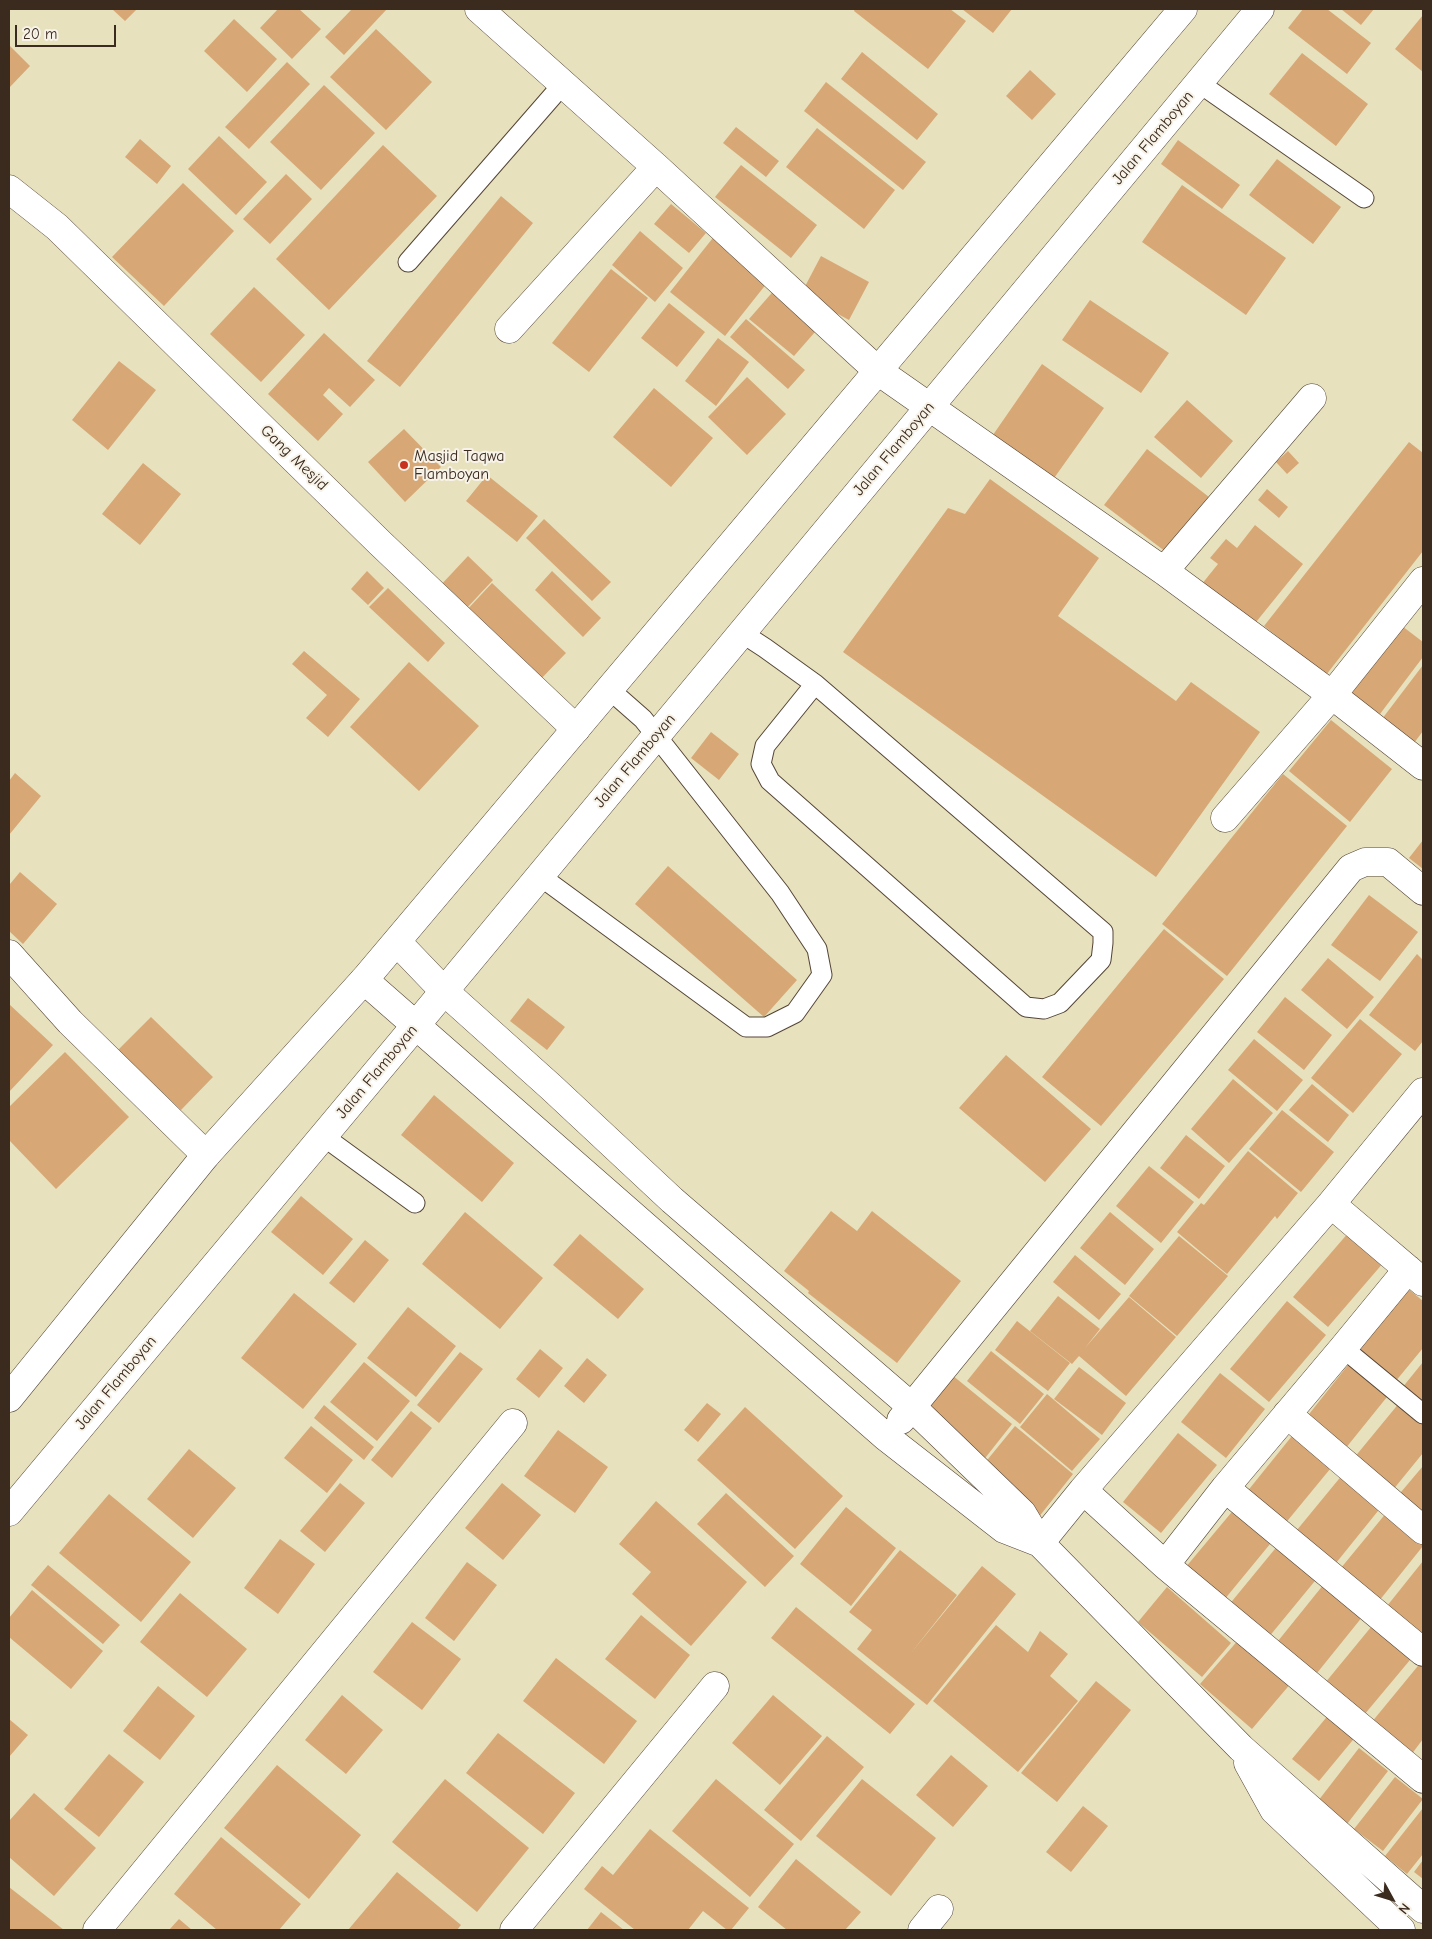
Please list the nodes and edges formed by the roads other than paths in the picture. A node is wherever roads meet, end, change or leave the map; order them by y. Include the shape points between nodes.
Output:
1 (480, 9) edge
2 (1183, 9) edge
3 (1260, 9) edge
4 (1198, 83) junction
5 (563, 84) junction
6 (656, 167) junction
7 (9, 189) edge
8 (1364, 198) dead end
9 (408, 262) dead end
10 (509, 329) dead end
11 (878, 371) junction
12 (1312, 398) dead end
13 (930, 406) junction
14 (1164, 571) junction
15 (1423, 581) edge
16 (742, 633) junction
17 (815, 684) junction
18 (610, 690) junction
19 (1332, 695) junction
20 (576, 729) junction
21 (656, 736) junction
22 (1423, 766) edge
23 (1225, 818) dead end
24 (540, 876) junction
25 (1423, 891) edge
26 (397, 942) junction
27 (9, 954) edge
28 (364, 980) junction
29 (444, 991) junction
30 (416, 1026) junction
31 (1423, 1092) edge
32 (323, 1136) junction
33 (206, 1155) junction
34 (415, 1203) dead end
35 (1331, 1204) junction
36 (1415, 1275) edge
37 (1343, 1348) junction
38 (9, 1398) edge
39 (912, 1406) junction
40 (1287, 1414) junction
41 (1423, 1414) edge
42 (512, 1422) dead end
43 (886, 1437) junction
44 (1225, 1488) junction
45 (1083, 1490) junction
46 (9, 1512) edge
47 (1423, 1530) edge
48 (1040, 1543) junction
49 (1165, 1565) junction
50 (1423, 1652) edge
51 (715, 1686) dead end
52 (1241, 1748) junction
53 (1423, 1779) edge
54 (939, 1909) dead end
55 (1423, 1909) edge
56 (97, 1930) edge
57 (514, 1930) edge
58 (922, 1930) edge
59 (1401, 1930) edge

1 - 5 street
2 - 11 street
3 - 4 street, Jalan Flamboyan
4 - 8 lane
4 - 13 street, Jalan Flamboyan
5 - 6 street
5 - 9 lane
6 - 10 street
6 - 11 street
7 - 20 street, Gang Mesjid via 58,227 380,543
11 - 13 street
11 - 18 street
12 - 14 street
13 - 14 street
13 - 16 street, Jalan Flamboyan
14 - 19 street
15 - 19 street
16 - 17 lane
16 - 21 street, Jalan Flamboyan
17 - 17 lane via 1102,932 1101,960 1060,1003 1044,1009 1026,1007 770,781 761,764 765,746
18 - 20 street
18 - 21 lane
19 - 22 street
19 - 23 street
20 - 26 street
21 - 24 street, Jalan Flamboyan
21 - 24 lane via 780,893 817,949 822,975 795,1013 767,1027 746,1027
24 - 29 street, Jalan Flamboyan
25 - 39 street via 1388,862 1365,862 1351,868
26 - 28 street
26 - 29 street
27 - 33 street via 70,1022
28 - 30 street
28 - 33 street
29 - 30 street, Jalan Flamboyan
29 - 39 street via 672,1200
30 - 32 street, Jalan Flamboyan
30 - 43 street
31 - 35 street
32 - 34 lane
32 - 46 street, Jalan Flamboyan
33 - 38 street
35 - 36 street
35 - 45 street
36 - 37 street
37 - 40 street
37 - 41 lane
39 - 43 street
39 - 48 street via 1022,1513
40 - 44 street
40 - 47 street
42 - 56 street
43 - 48 street via 1004,1529
44 - 49 street
44 - 50 street
45 - 48 street
45 - 49 street
48 - 52 street
49 - 53 street
51 - 57 street
52 - 55 street
52 - 59 street via 1274,1810
54 - 58 street

